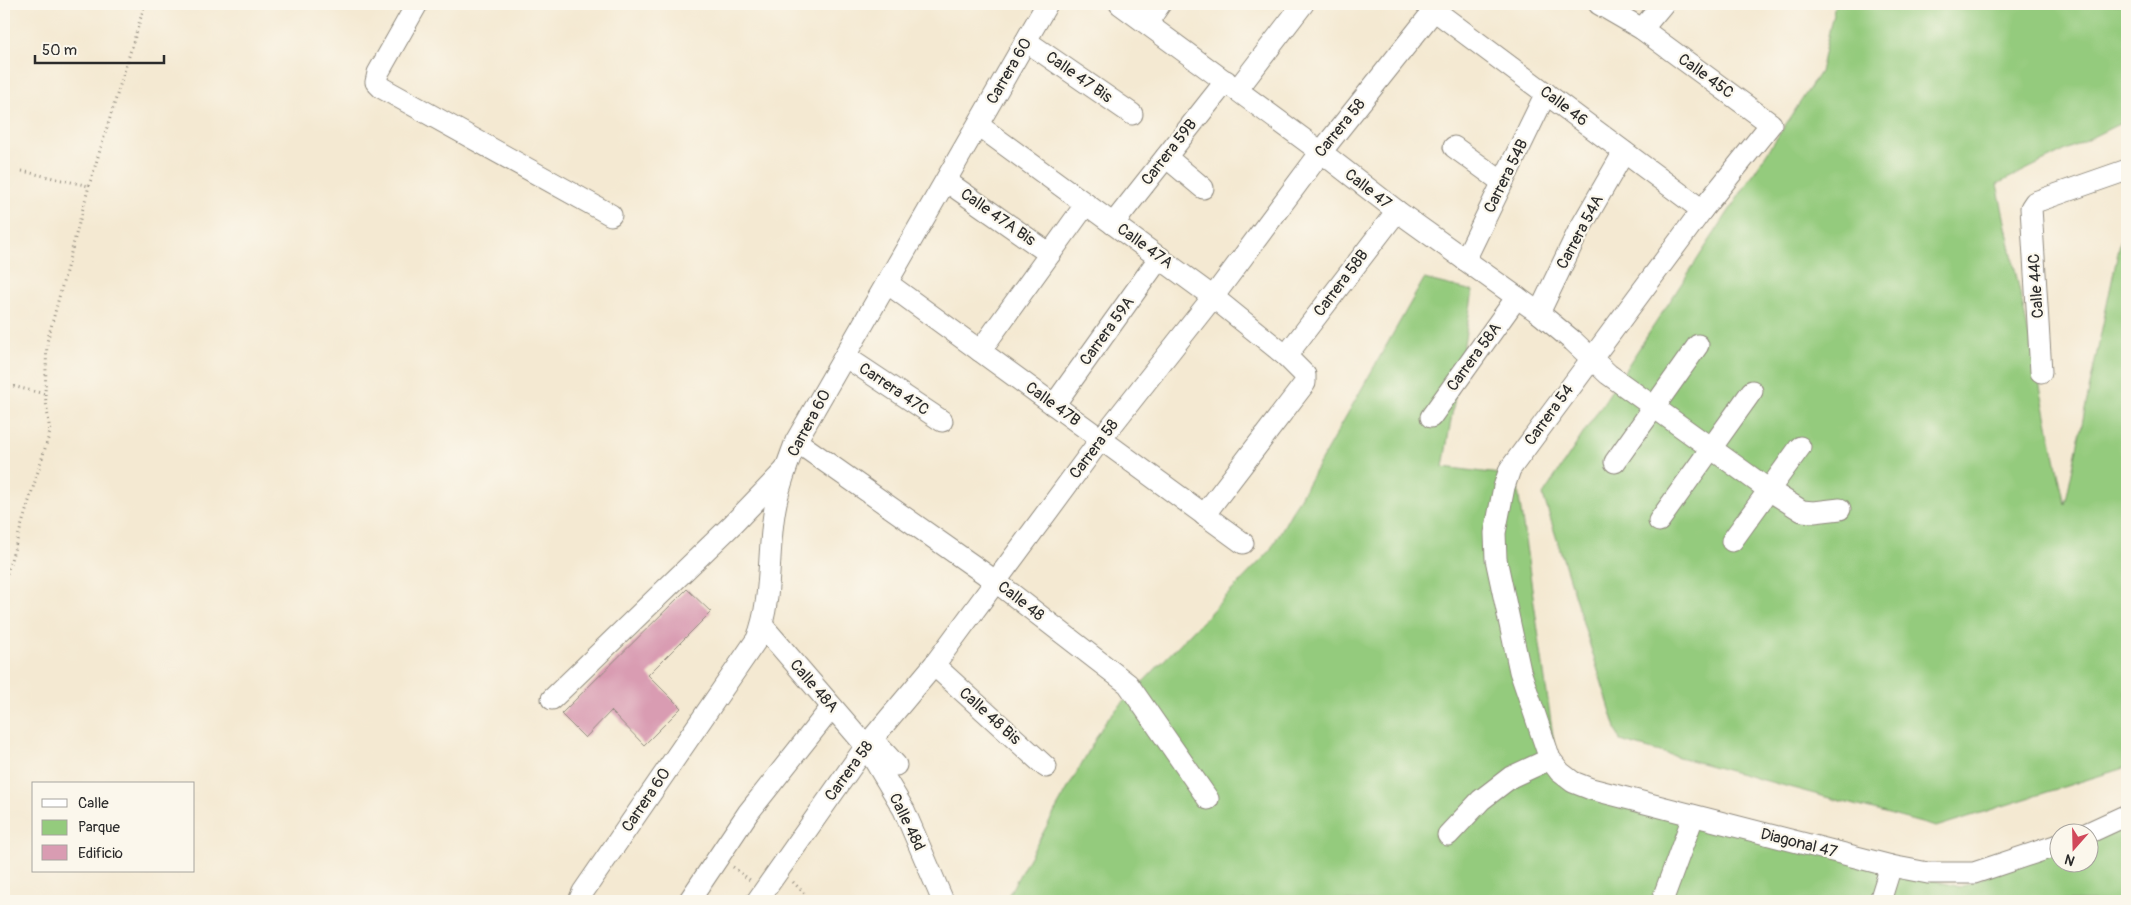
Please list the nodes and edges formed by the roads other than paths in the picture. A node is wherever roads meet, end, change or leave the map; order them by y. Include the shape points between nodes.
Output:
1 (417, 4) edge
2 (1047, 4) edge
3 (1120, 4) edge
4 (1160, 4) edge
5 (1303, 4) edge
6 (1599, 4) edge
7 (1663, 4) edge
8 (1434, 6) edge
9 (1147, 23) junction
10 (1642, 29) junction
11 (1026, 41) junction
12 (1231, 86) junction
13 (1546, 93) junction
14 (1132, 114) dead end
15 (1771, 124) joint
16 (978, 125) junction
17 (1454, 147) dead end
18 (1321, 152) junction
19 (1624, 152) junction
20 (1166, 157) junction
21 (2127, 170) edge
22 (946, 181) junction
23 (1502, 182) junction
24 (1203, 188) dead end
25 (1086, 204) junction
26 (1397, 210) junction
27 (1702, 210) junction
28 (611, 215) dead end
29 (1113, 224) junction
30 (1050, 254) junction
31 (1160, 257) junction
32 (1465, 260) junction
33 (887, 283) junction
34 (1213, 297) junction
35 (1517, 297) junction
36 (1538, 313) junction
37 (1698, 345) dead end
38 (980, 351) junction
39 (1286, 356) junction
40 (846, 357) junction
41 (1590, 358) junction
42 (2042, 372) dead end
43 (1752, 391) dead end
44 (1054, 405) junction
45 (1654, 407) junction
46 (1431, 417) dead end
47 (942, 421) dead end
48 (1101, 439) junction
49 (796, 441) junction
50 (1800, 447) dead end
51 (1711, 448) junction
52 (1615, 462) dead end
53 (786, 469) junction
54 (1769, 490) junction
55 (1840, 509) dead end
56 (1204, 514) junction
57 (1659, 521) dead end
58 (1732, 541) dead end
59 (1243, 543) dead end
60 (995, 581) junction
61 (762, 625) junction
62 (934, 665) junction
63 (552, 698) dead end
64 (832, 707) junction
65 (869, 742) junction
66 (1550, 758) junction
67 (896, 765) dead end
68 (1046, 767) dead end
69 (1208, 799) dead end
70 (2127, 816) edge
71 (1693, 817) junction
72 (2098, 829) edge
73 (1448, 834) dead end
74 (2048, 848) edge
75 (1891, 866) junction
76 (761, 896) edge
77 (579, 901) edge
78 (688, 901) edge
79 (943, 901) edge
80 (1662, 901) edge
81 (1880, 901) edge

1 - 28 street via 376,82
2 - 11 street, Carrera 60
3 - 9 street, Calle 47
4 - 9 street
5 - 12 street
6 - 10 street, Calle 45C
7 - 10 street
8 - 13 street, Calle 46
8 - 18 street, Carrera 58
9 - 12 street, Calle 47
10 - 15 street, Calle 45C
11 - 14 street, Calle 47 Bis
11 - 16 street, Carrera 60
12 - 18 street, Calle 47
12 - 20 street, Carrera 59B
13 - 19 street, Calle 46
13 - 23 street, Carrera 54B
15 - 27 street, Carrera 54
16 - 22 street, Carrera 60
16 - 25 street, Calle 47A
17 - 23 street
18 - 26 street, Calle 47
18 - 34 street, Carrera 58
19 - 27 street, Calle 46
19 - 36 street, Carrera 54A via 1578,232
20 - 24 street
20 - 29 street, Carrera 59B
21 - 42 street, Calle 44C via 2035,202 2031,208
22 - 30 street, Calle 47A Bis
22 - 33 street, Carrera 60
23 - 32 street, Carrera 54B
25 - 29 street, Calle 47A
25 - 30 street
26 - 32 street, Calle 47
26 - 39 street, Carrera 58B
27 - 41 street, Carrera 54
29 - 31 street, Calle 47A
30 - 38 street
31 - 34 street, Calle 47A
31 - 44 street, Carrera 59A
32 - 35 street, Calle 47
33 - 38 street, Calle 47B
33 - 40 street, Carrera 60
34 - 39 street, Calle 47A
34 - 48 street, Carrera 58
35 - 36 street, Calle 47
35 - 46 street, Carrera 58A
36 - 41 street, Calle 47
37 - 45 street
38 - 44 street, Calle 47B
39 - 56 street, Calle 47A via 1305,375 1305,383
40 - 47 street, Carrera 47C
40 - 49 street, Carrera 60
41 - 45 street, Calle 47
41 - 66 street, Carrera 54 via 1510,469 1495,532 1496,559 1520,671
43 - 51 street
44 - 48 street, Calle 47B
45 - 51 street, Calle 47
45 - 52 street
48 - 56 street, Calle 47B
48 - 60 street, Carrera 58
49 - 53 street, Carrera 60
49 - 60 street, Calle 48
50 - 54 street
51 - 54 street, Calle 47
51 - 57 street
53 - 61 street, Carrera 60 via 775,508
53 - 63 street
54 - 55 street, Calle 47 via 1802,510
54 - 58 street
56 - 59 street, Calle 47B
60 - 62 street, Carrera 58
60 - 69 street, Calle 48 via 1128,684
61 - 64 street, Calle 48A
61 - 77 street, Carrera 60 via 757,639
62 - 65 street, Carrera 58
62 - 68 street, Calle 48 Bis
64 - 65 street, Calle 48A
64 - 78 street via 748,813
65 - 67 street
65 - 76 street, Carrera 58
65 - 79 street, Calle 48d via 904,810
66 - 71 street, Diagonal 47 via 1573,782
66 - 73 street via 1511,776 1481,800
70 - 72 street
71 - 75 street, Diagonal 47
71 - 80 street
74 - 75 street, Diagonal 47 via 1974,873 1928,873
75 - 81 street

